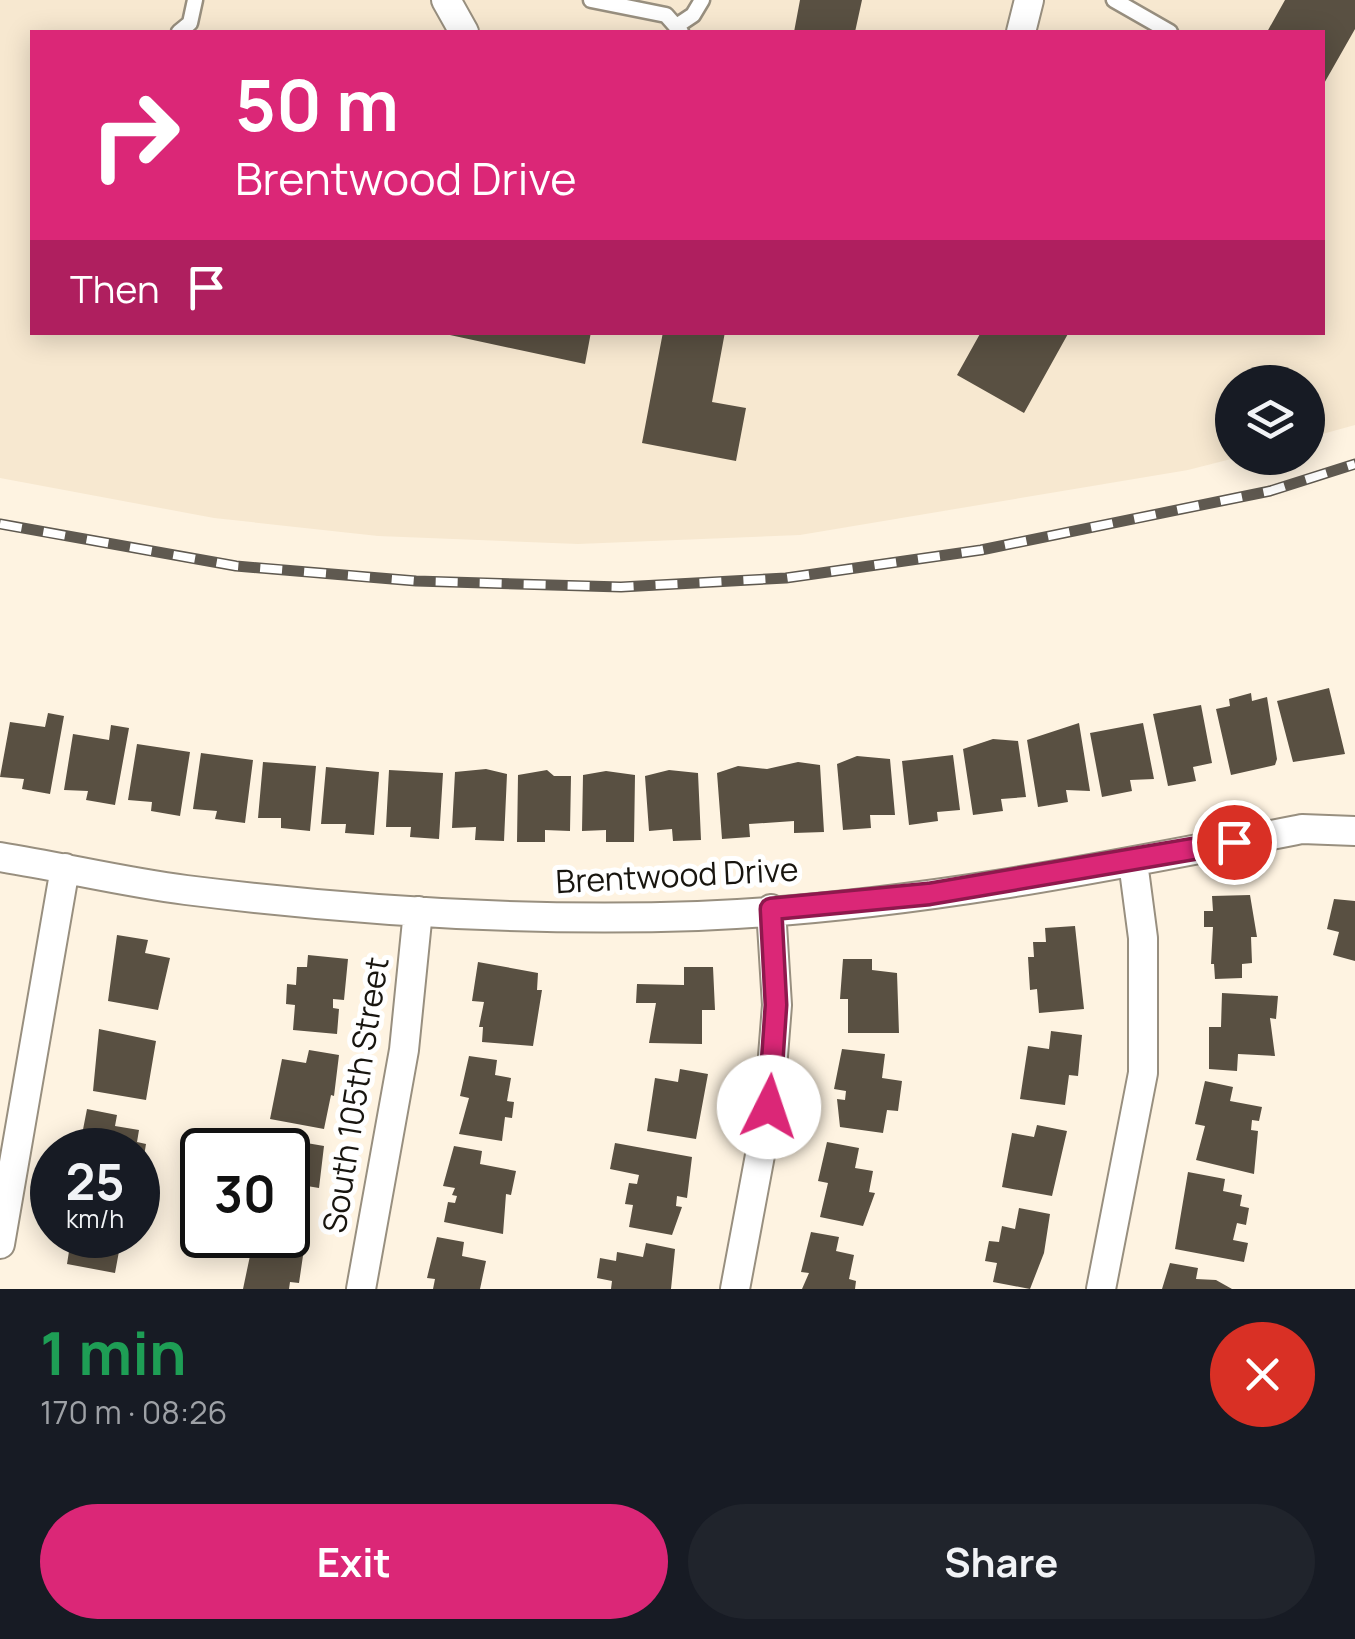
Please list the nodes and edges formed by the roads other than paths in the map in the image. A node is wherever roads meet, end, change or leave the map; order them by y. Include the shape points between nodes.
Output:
1 (195, 0) edge
2 (446, 0) edge
3 (591, 0) edge
4 (702, 0) edge
5 (1029, 0) edge
6 (1114, 0) edge
7 (680, 29) edge
8 (181, 30) edge
9 (463, 30) edge
10 (1022, 30) edge
11 (1166, 30) edge
12 (1355, 831) edge
13 (0, 857) edge
14 (1133, 862) junction
15 (65, 868) junction
16 (771, 909) junction
17 (418, 911) junction
18 (0, 1244) edge
19 (361, 1289) edge
20 (734, 1289) edge
21 (1101, 1289) edge

1 - 8 lane
2 - 9 street
3 - 7 lane via 666,15
4 - 7 lane
5 - 10 street
6 - 11 lane
12 - 14 street, Brentwood Drive via 1302,830
13 - 15 street, Brentwood Drive
14 - 16 street, Brentwood Drive via 929,894
14 - 21 street via 1143,938 1142,1072
15 - 17 street, Brentwood Drive via 184,890
15 - 18 street
16 - 17 street, Brentwood Drive via 543,917
16 - 20 street via 776,1005 769,1107
17 - 19 street, South 105th Street via 404,1050

